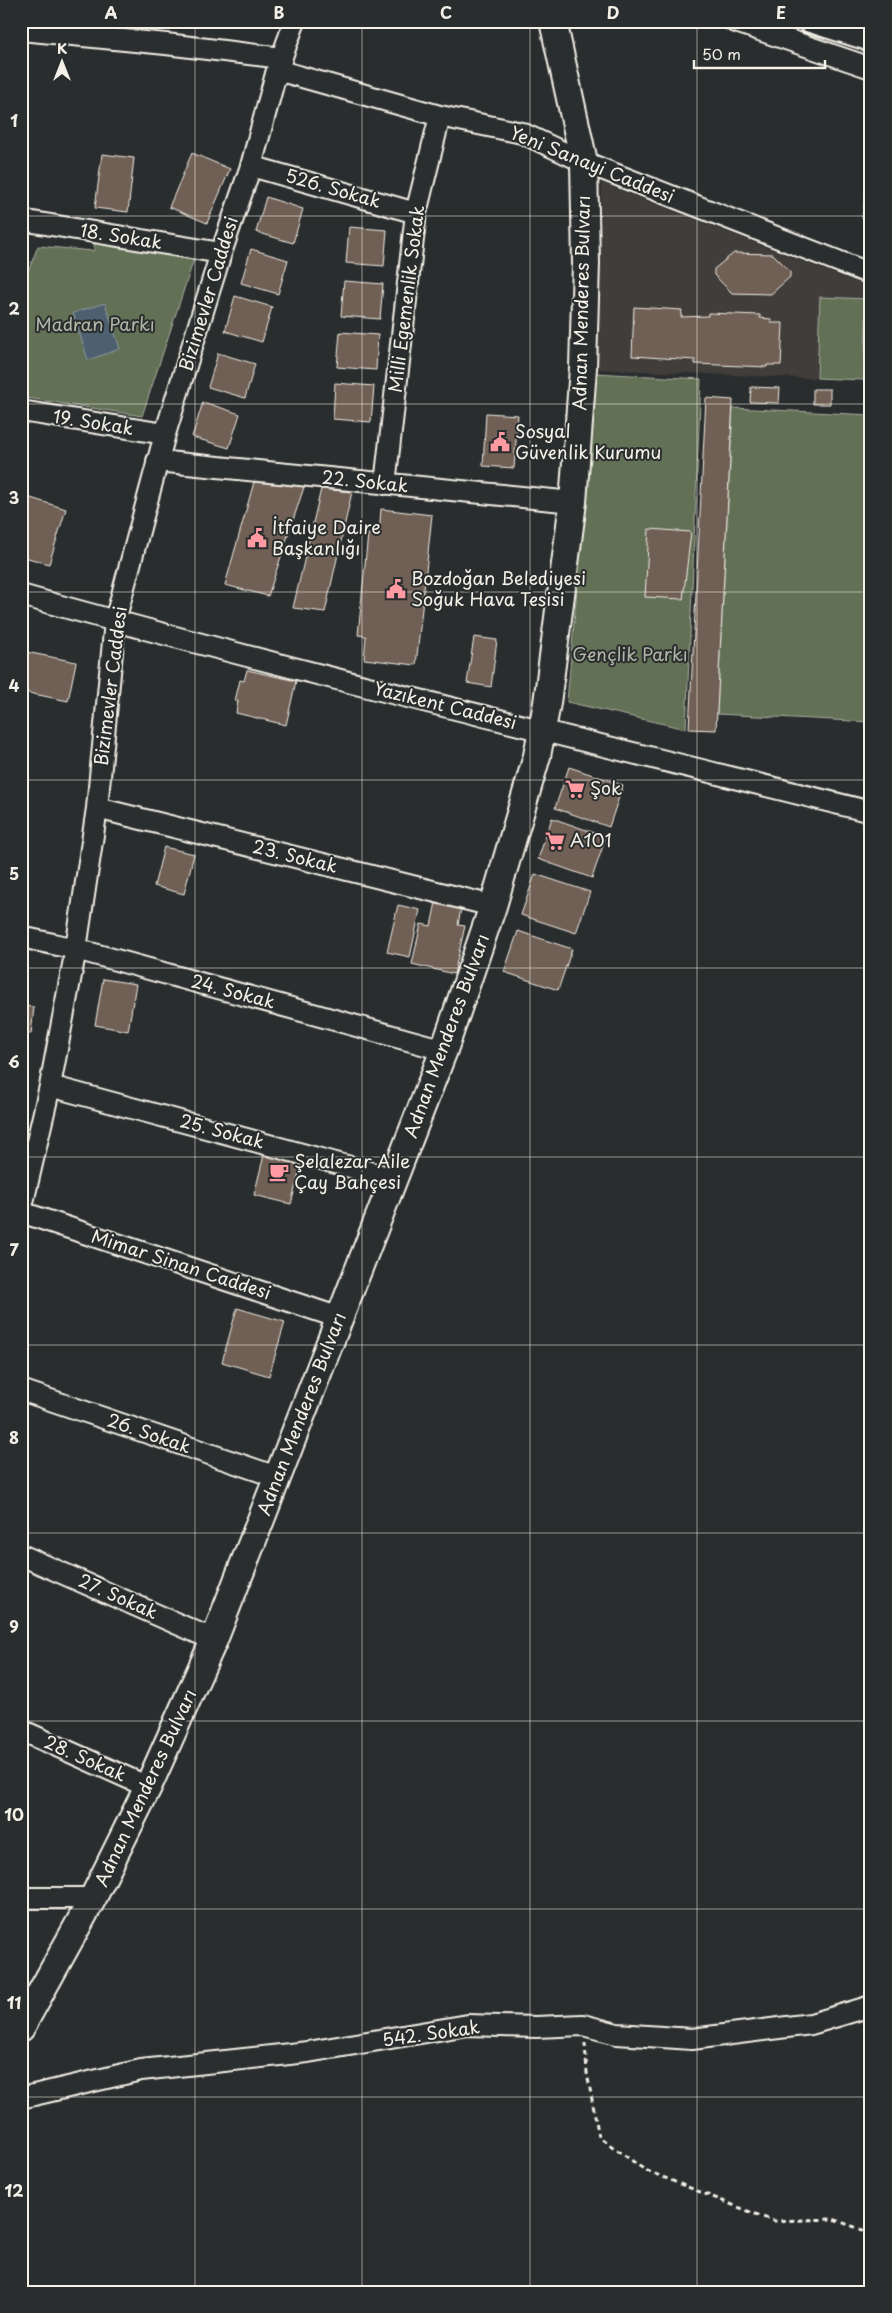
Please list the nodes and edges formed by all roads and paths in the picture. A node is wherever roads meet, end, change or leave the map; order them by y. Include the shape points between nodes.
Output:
1 (295, 21) edge
2 (733, 21) edge
3 (807, 21) edge
4 (554, 27) edge
5 (21, 30) edge
6 (870, 37) edge
7 (279, 64) junction
8 (871, 68) edge
9 (440, 116) junction
10 (584, 162) junction
11 (250, 166) junction
12 (416, 213) junction
13 (21, 220) edge
14 (221, 253) junction
15 (871, 274) edge
16 (21, 411) edge
17 (166, 434) junction
18 (157, 461) junction
19 (385, 484) junction
20 (573, 502) junction
21 (21, 595) edge
22 (115, 621) junction
23 (542, 730) junction
24 (97, 808) junction
25 (871, 812) edge
26 (493, 906) junction
27 (21, 937) edge
28 (76, 949) junction
29 (444, 1050) junction
30 (50, 1086) junction
31 (395, 1179) junction
32 (21, 1212) edge
33 (340, 1318) junction
34 (21, 1390) edge
35 (277, 1477) junction
36 (21, 1554) edge
37 (214, 1640) junction
38 (21, 1730) edge
39 (148, 1787) junction
40 (21, 1898) edge
41 (94, 1898) junction
42 (871, 2006) edge
43 (584, 2025) junction
44 (22, 2027) edge
45 (21, 2098) edge
46 (871, 2233) edge

1 - 7 street, Bizimevler Caddesi
2 - 8 street
3 - 6 street
4 - 10 main road, Adnan Menderes Bulvarı
5 - 7 street, Yeni Sanayi Caddesi via 166,44
7 - 9 street, Yeni Sanayi Caddesi
7 - 11 street, Bizimevler Caddesi
9 - 10 street, Yeni Sanayi Caddesi via 522,133
9 - 12 street, Milli Egemenlik Sokak
10 - 15 street, Yeni Sanayi Caddesi
10 - 20 main road, Adnan Menderes Bulvarı via 583,368
11 - 12 street, 526. Sokak
11 - 14 street, Bizimevler Caddesi
12 - 19 street, Milli Egemenlik Sokak
13 - 14 street, 18. Sokak
14 - 17 street, Bizimevler Caddesi
16 - 17 street, 19. Sokak
17 - 18 street, Bizimevler Caddesi
18 - 19 street, 22. Sokak
18 - 22 street, Bizimevler Caddesi
19 - 20 street, 22. Sokak
20 - 23 main road, Adnan Menderes Bulvarı
21 - 22 street, Yazıkent Caddesi
22 - 23 street, Yazıkent Caddesi
22 - 24 street, Bizimevler Caddesi
23 - 25 street, Yazıkent Caddesi
23 - 26 main road, Adnan Menderes Bulvarı
24 - 26 street, 23. Sokak
24 - 28 street, Bizimevler Caddesi
26 - 29 main road, Adnan Menderes Bulvarı
27 - 28 street, 24. Sokak
28 - 29 street, 24. Sokak
28 - 30 street, Bizimevler Caddesi
29 - 31 main road, Adnan Menderes Bulvarı
30 - 31 street, 25. Sokak
30 - 32 street, Bizimevler Caddesi
31 - 33 main road, Adnan Menderes Bulvarı
32 - 33 street, Mimar Sinan Caddesi
33 - 35 main road, Adnan Menderes Bulvarı
34 - 35 street, 26. Sokak
35 - 37 main road, Adnan Menderes Bulvarı
36 - 37 street, 27. Sokak
37 - 39 main road, Adnan Menderes Bulvarı
38 - 39 street, 28. Sokak
39 - 41 main road, Adnan Menderes Bulvarı
40 - 41 street
41 - 44 main road, Adnan Menderes Bulvarı
42 - 43 street, 542. Sokak via 811,2024 692,2039 617,2034
43 - 45 street, 542. Sokak via 468,2025 308,2052 141,2070
43 - 46 path via 587,2073 599,2137 645,2170 773,2221 833,2218

